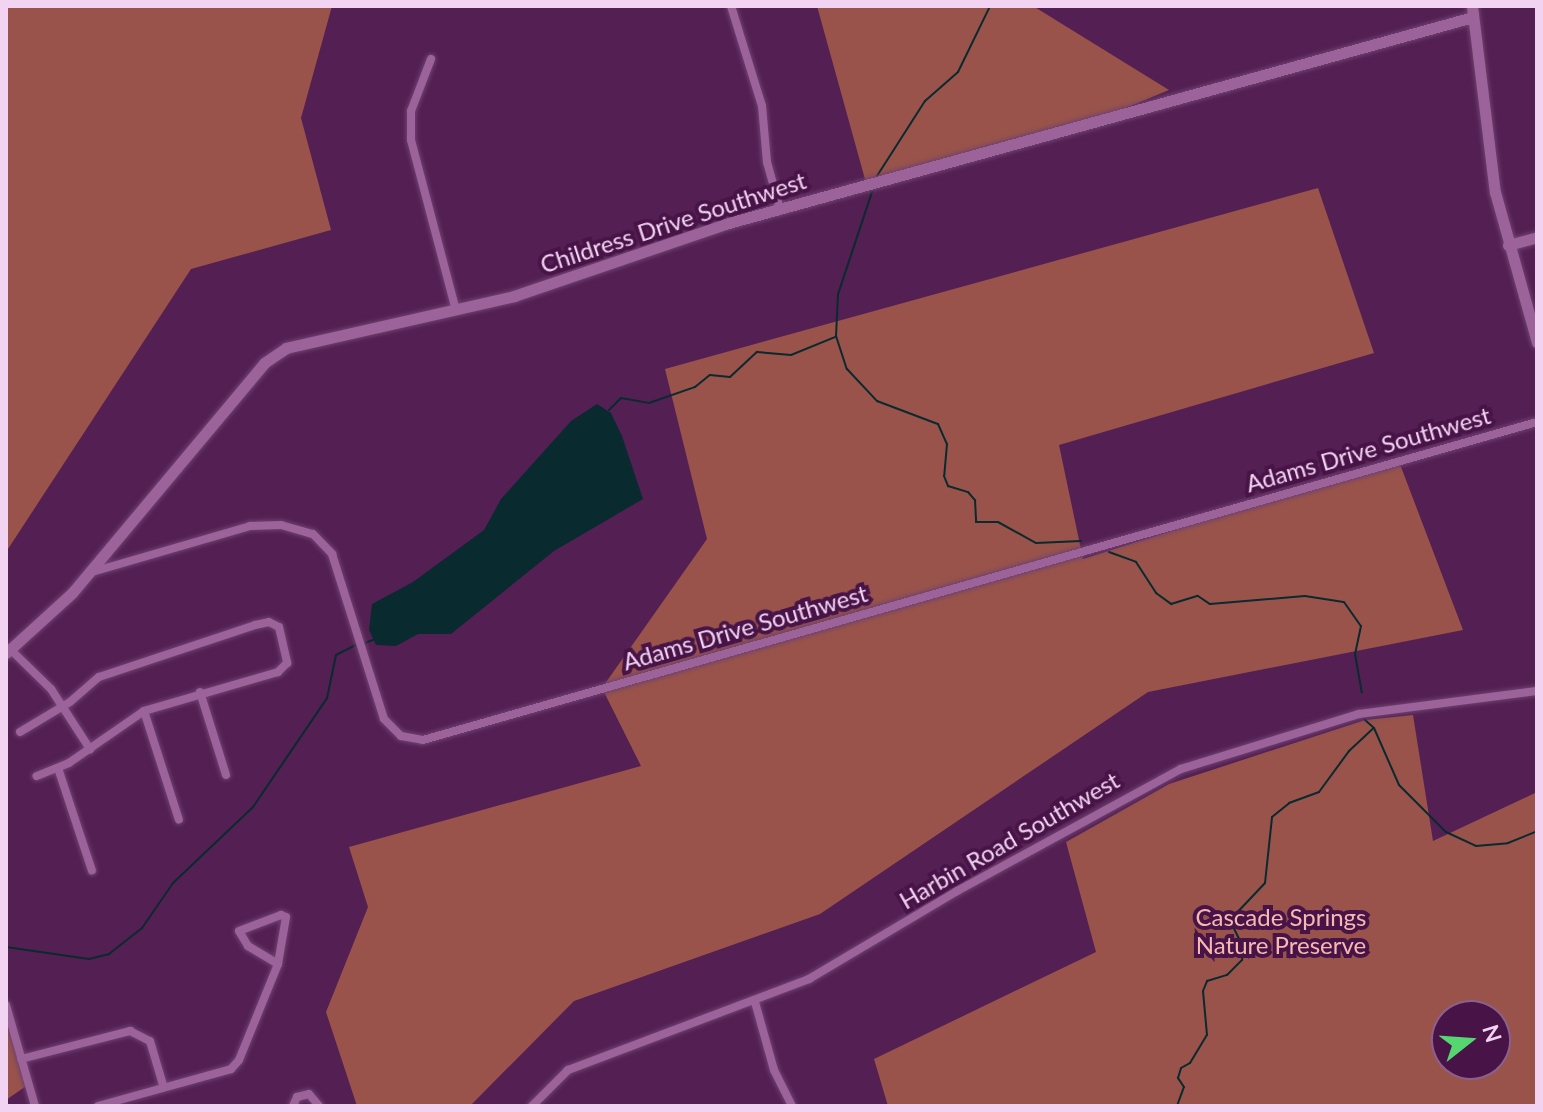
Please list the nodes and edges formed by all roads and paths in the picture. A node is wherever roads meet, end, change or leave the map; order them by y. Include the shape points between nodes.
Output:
1 (731, 6) edge
2 (1472, 12) edge
3 (431, 59) dead end
4 (780, 209) junction
5 (1537, 237) edge
6 (1508, 245) junction
7 (456, 310) junction
8 (1537, 342) edge
9 (1537, 422) edge
10 (91, 572) junction
11 (9, 651) edge
12 (1537, 691) edge
13 (200, 692) junction
14 (60, 709) junction
15 (144, 711) junction
16 (20, 732) dead end
17 (90, 749) junction
18 (58, 768) junction
19 (226, 775) dead end
20 (36, 776) dead end
21 (179, 820) dead end
22 (92, 871) dead end
23 (278, 964) junction
24 (755, 1002) junction
25 (6, 1005) edge
26 (21, 1059) junction
27 (163, 1085) junction
28 (35, 1106) edge
29 (98, 1106) edge
30 (293, 1106) edge
31 (319, 1106) edge
32 (532, 1106) edge
33 (792, 1106) edge

1 - 4 street via 762,106 767,162
2 - 4 street, Childress Drive Southwest
2 - 6 street via 1485,136
3 - 7 street via 414,100 411,140
4 - 7 street, Childress Drive Southwest via 564,281
5 - 6 street
6 - 8 street
7 - 10 street, Childress Drive Southwest via 272,355
9 - 10 street, Adams Drive Southwest via 423,740 401,736 384,719 332,554 313,534 281,525 250,526
10 - 11 street, Childress Drive Southwest
11 - 14 street via 51,689
12 - 24 street, Harbin Road Southwest via 1359,714 1181,769 809,979
13 - 14 street via 278,672 287,663 279,627 269,622 255,625 99,677
13 - 15 street
13 - 19 street
14 - 16 street
14 - 17 street
15 - 17 street
15 - 21 street
17 - 18 street
18 - 20 street
18 - 22 street
23 - 23 street via 286,917 239,931 248,946
23 - 27 street via 231,1069
24 - 32 street, Harbin Road Southwest via 568,1070
24 - 33 street via 774,1070
25 - 26 street
26 - 27 street via 130,1031 150,1041
26 - 28 street
27 - 29 street
30 - 31 street via 297,1097 309,1094

